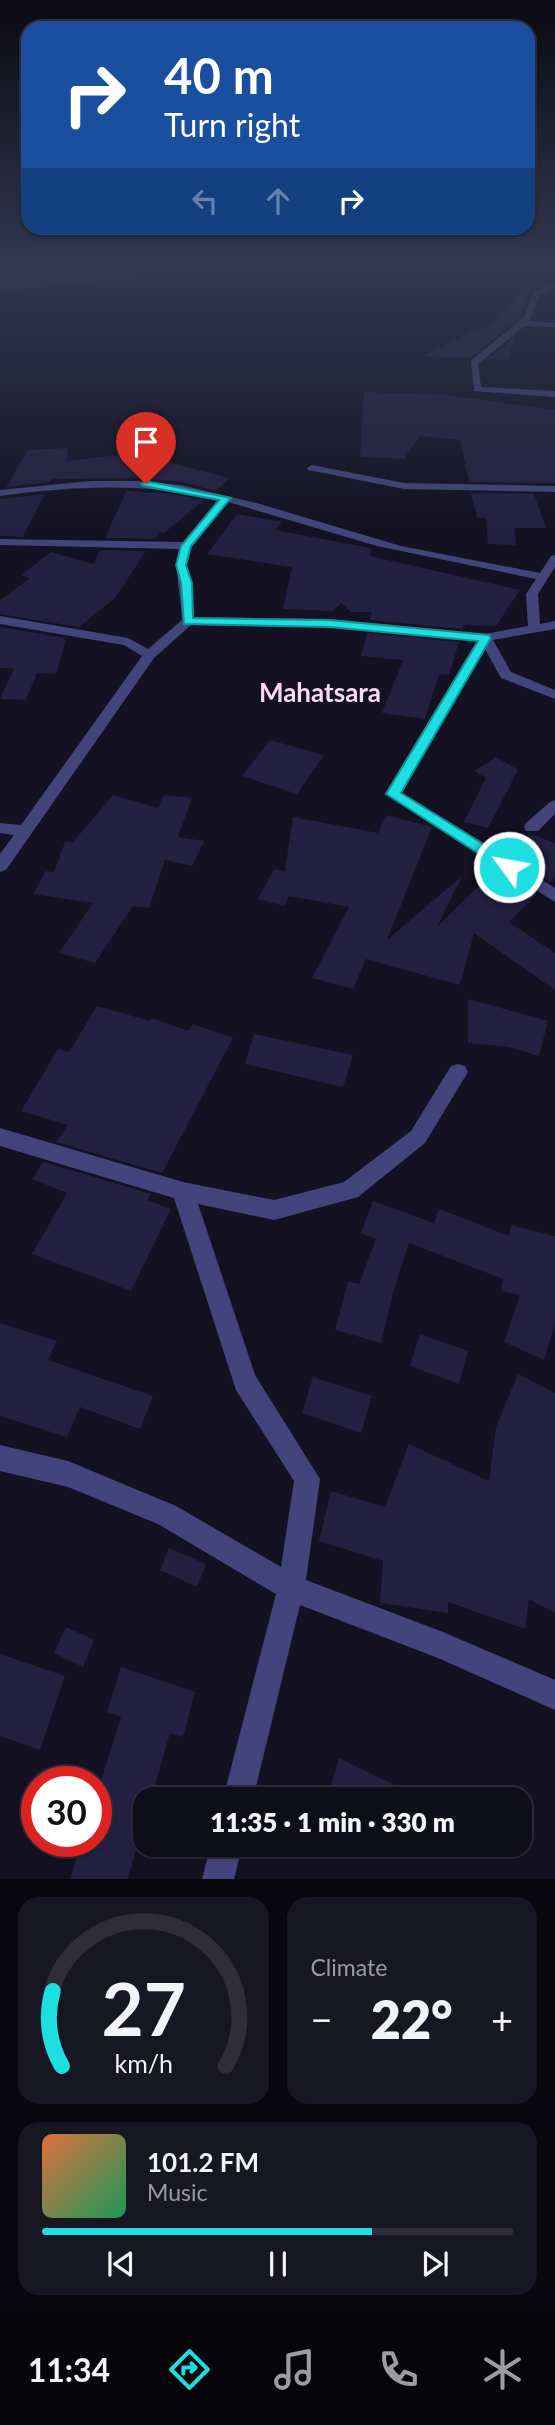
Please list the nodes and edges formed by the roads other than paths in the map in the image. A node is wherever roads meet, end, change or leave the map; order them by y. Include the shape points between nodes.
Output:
1 (484, 355) edge
2 (555, 394) edge
3 (312, 468) dead end
4 (0, 485) edge
5 (33, 488) junction
6 (555, 489) edge
7 (0, 493) edge
8 (226, 498) junction
9 (0, 542) edge
10 (186, 546) junction
11 (555, 558) edge
12 (543, 577) junction
13 (0, 620) edge
14 (188, 621) junction
15 (555, 625) edge
16 (534, 628) junction
17 (485, 638) junction
18 (149, 655) junction
19 (555, 695) edge
20 (555, 805) edge
21 (532, 827) dead end
22 (0, 828) edge
23 (26, 831) junction
24 (0, 866) edge
25 (555, 896) edge
26 (458, 1072) dead end
27 (0, 1137) edge
28 (183, 1191) junction
29 (0, 1458) edge
30 (291, 1588) junction
31 (555, 1695) edge
32 (241, 1787) edge
33 (224, 1857) edge
34 (218, 1879) edge

1 - 2 street via 474,363 477,389
3 - 6 street via 404,486
4 - 5 street
5 - 7 street
5 - 8 street via 146,484
8 - 10 street
8 - 12 street via 382,544
9 - 10 street
10 - 14 street via 181,565
11 - 12 street
12 - 16 street via 532,594
13 - 18 street via 128,642
14 - 17 street via 329,624
14 - 18 street
15 - 16 street
16 - 17 street
17 - 19 street via 506,675
17 - 25 street via 393,794
18 - 23 street
20 - 21 street
22 - 23 street
23 - 24 street
26 - 28 street via 418,1137 350,1190 274,1210
27 - 28 street
28 - 30 street via 245,1381 307,1479
29 - 30 street via 68,1474 167,1515
30 - 31 street
30 - 32 street
33 - 34 street

